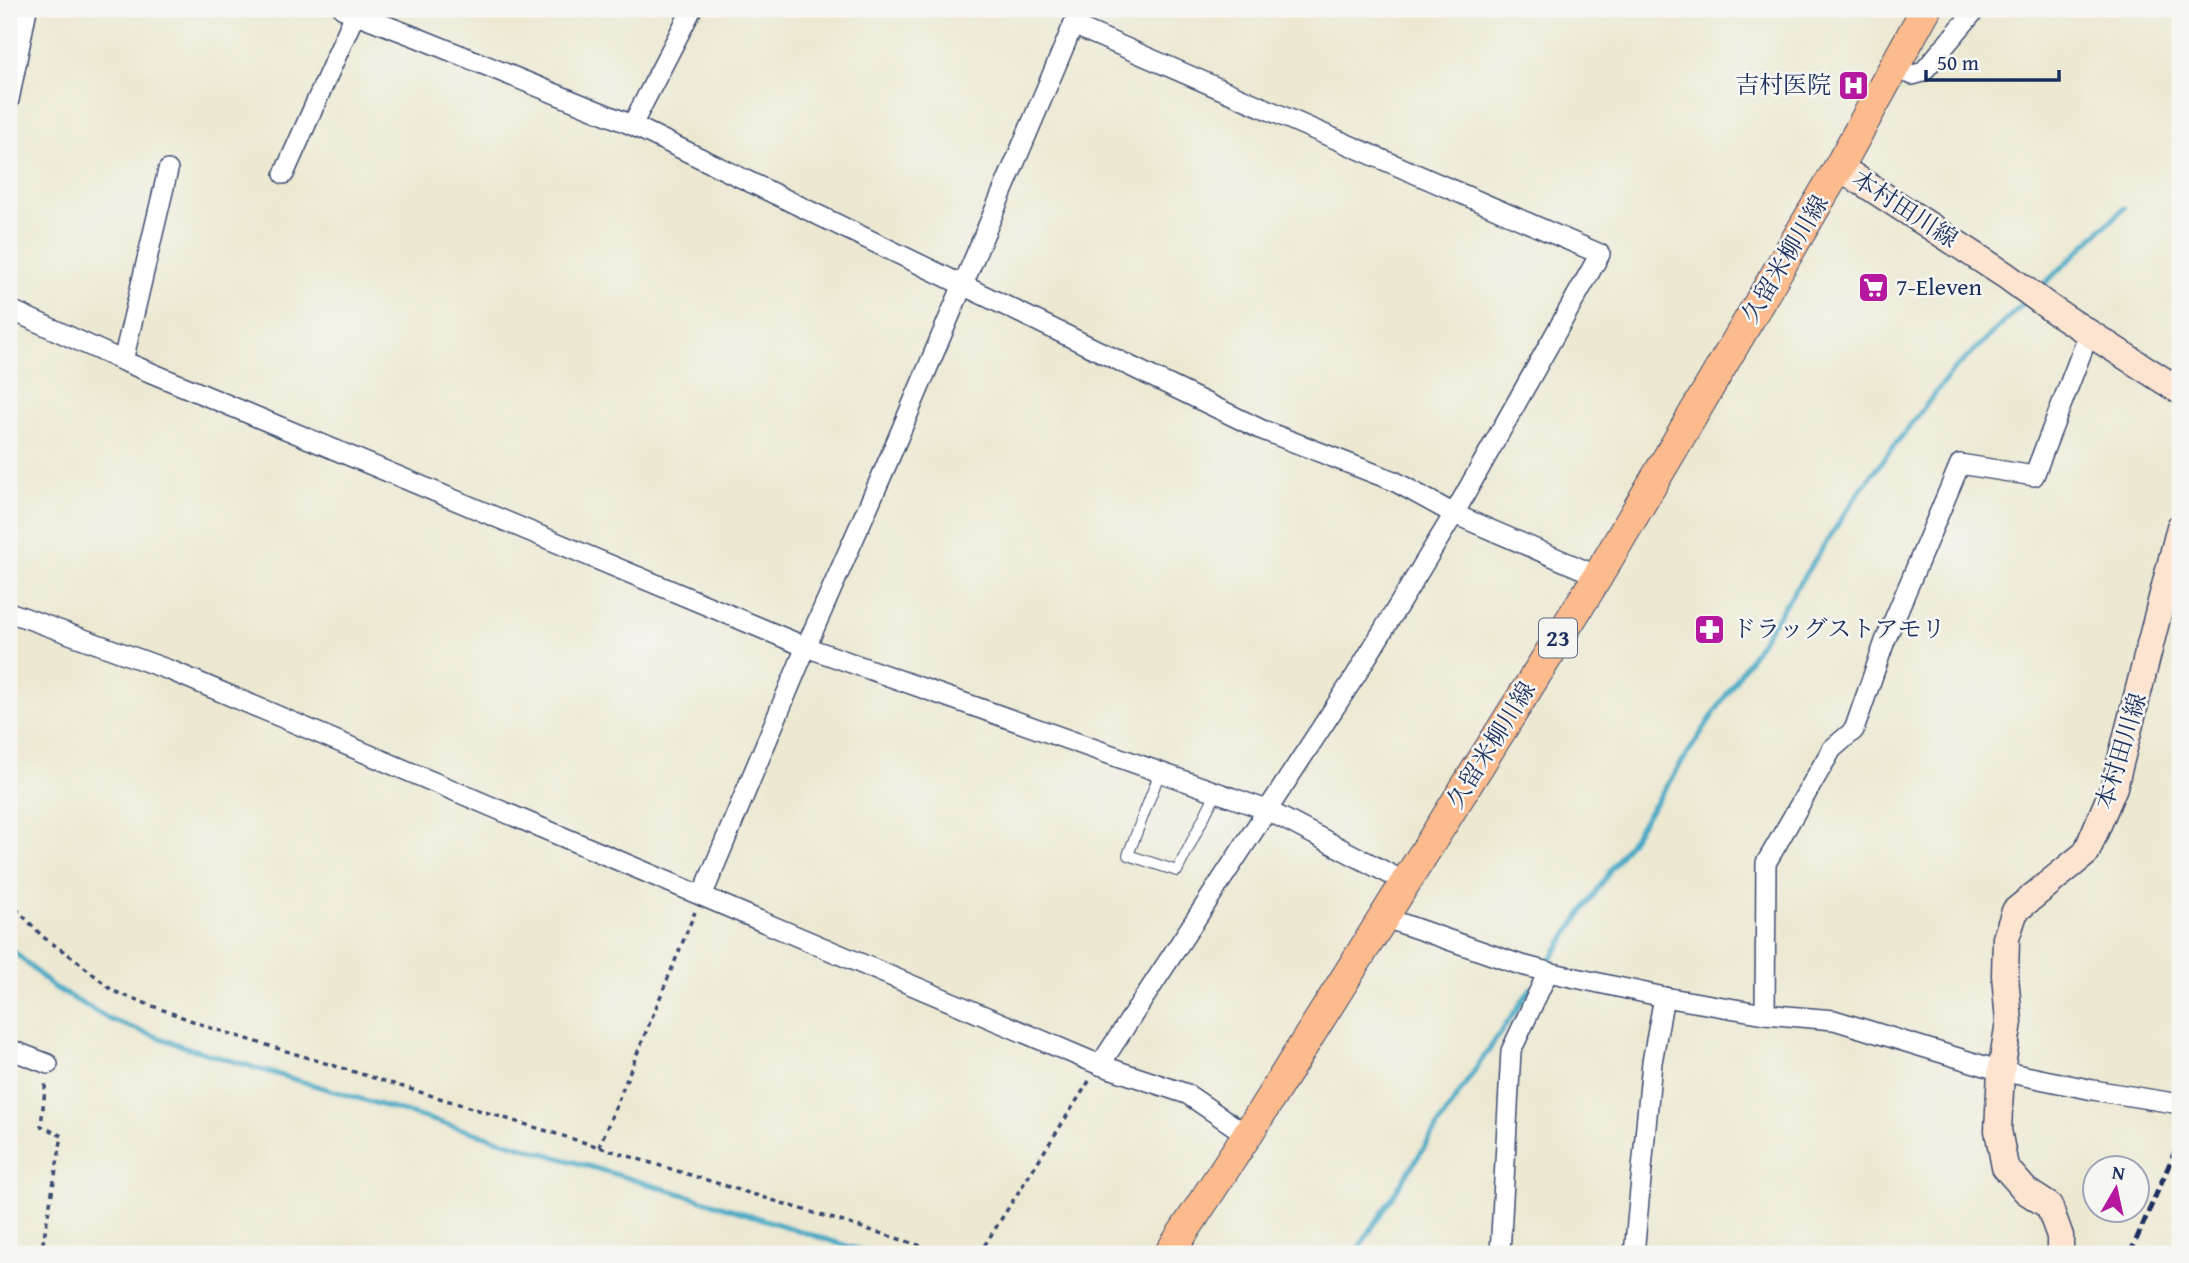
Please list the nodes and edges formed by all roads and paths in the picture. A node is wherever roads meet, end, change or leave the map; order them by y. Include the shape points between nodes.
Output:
1 (27, 9) edge
2 (692, 9) edge
3 (1926, 9) edge
4 (1976, 9) edge
5 (349, 11) edge
6 (1077, 17) edge
7 (1893, 68) junction
8 (9, 100) edge
9 (632, 125) junction
10 (1839, 167) junction
11 (168, 170) dead end
12 (284, 174) dead end
13 (962, 286) junction
14 (9, 309) edge
15 (2089, 333) junction
16 (122, 361) junction
17 (2180, 391) edge
18 (1454, 514) junction
19 (2180, 527) edge
20 (1598, 576) junction
21 (9, 612) edge
22 (806, 647) junction
23 (1160, 772) junction
24 (1216, 793) junction
25 (1267, 810) junction
26 (1405, 882) junction
27 (702, 896) junction
28 (9, 901) edge
29 (1383, 917) junction
30 (1548, 972) junction
31 (1664, 997) junction
32 (1765, 1014) junction
33 (9, 1049) edge
34 (48, 1064) joint
35 (1100, 1065) junction
36 (2001, 1071) junction
37 (2180, 1104) edge
38 (1247, 1135) junction
39 (599, 1147) junction
40 (41, 1254) edge
41 (948, 1254) edge
42 (979, 1254) edge
43 (1169, 1254) edge
44 (1500, 1254) edge
45 (1634, 1254) edge
46 (2060, 1254) edge

1 - 8 street
2 - 9 street
3 - 7 main road, 久留米柳川線 / 23
4 - 7 street via 1923,72 1913,75
5 - 9 street
5 - 12 street
6 - 13 street
6 - 18 street via 1600,254
7 - 10 main road, 久留米柳川線 / 23
9 - 13 street
10 - 15 main road, 本村田川線
10 - 20 main road, 久留米柳川線 / 23
11 - 16 street
13 - 18 street via 1260,429 1394,481
13 - 22 street
14 - 16 street
15 - 17 main road, 本村田川線
15 - 32 street via 2035,476 1960,464 1885,641 1854,730 1832,749 1766,863
16 - 22 street
18 - 20 street
18 - 25 street
19 - 36 main road, 本村田川線 via 2115,787 2086,853 2015,911 2006,938 2009,1022
20 - 26 main road, 久留米柳川線 / 23
21 - 27 street via 172,670
22 - 23 street
22 - 27 street
23 - 24 street
23 - 24 lane via 1128,855 1177,871
24 - 25 street
25 - 26 street
25 - 35 street
26 - 29 main road, 久留米柳川線 / 23
27 - 35 street
27 - 39 path
28 - 39 path via 43,937 113,991 211,1028
29 - 30 street
29 - 38 main road, 久留米柳川線 / 23
30 - 31 street
30 - 44 street via 1511,1051
31 - 32 street
31 - 45 street via 1652,1062
32 - 36 street via 1834,1020
33 - 34 street
34 - 40 path via 41,1126 62,1136
35 - 38 street via 1187,1094
35 - 42 path
36 - 37 street
36 - 46 main road, 本村田川線 via 1998,1130 2006,1167 2026,1191 2049,1206 2060,1236
38 - 43 main road, 久留米柳川線 / 23
39 - 41 path

